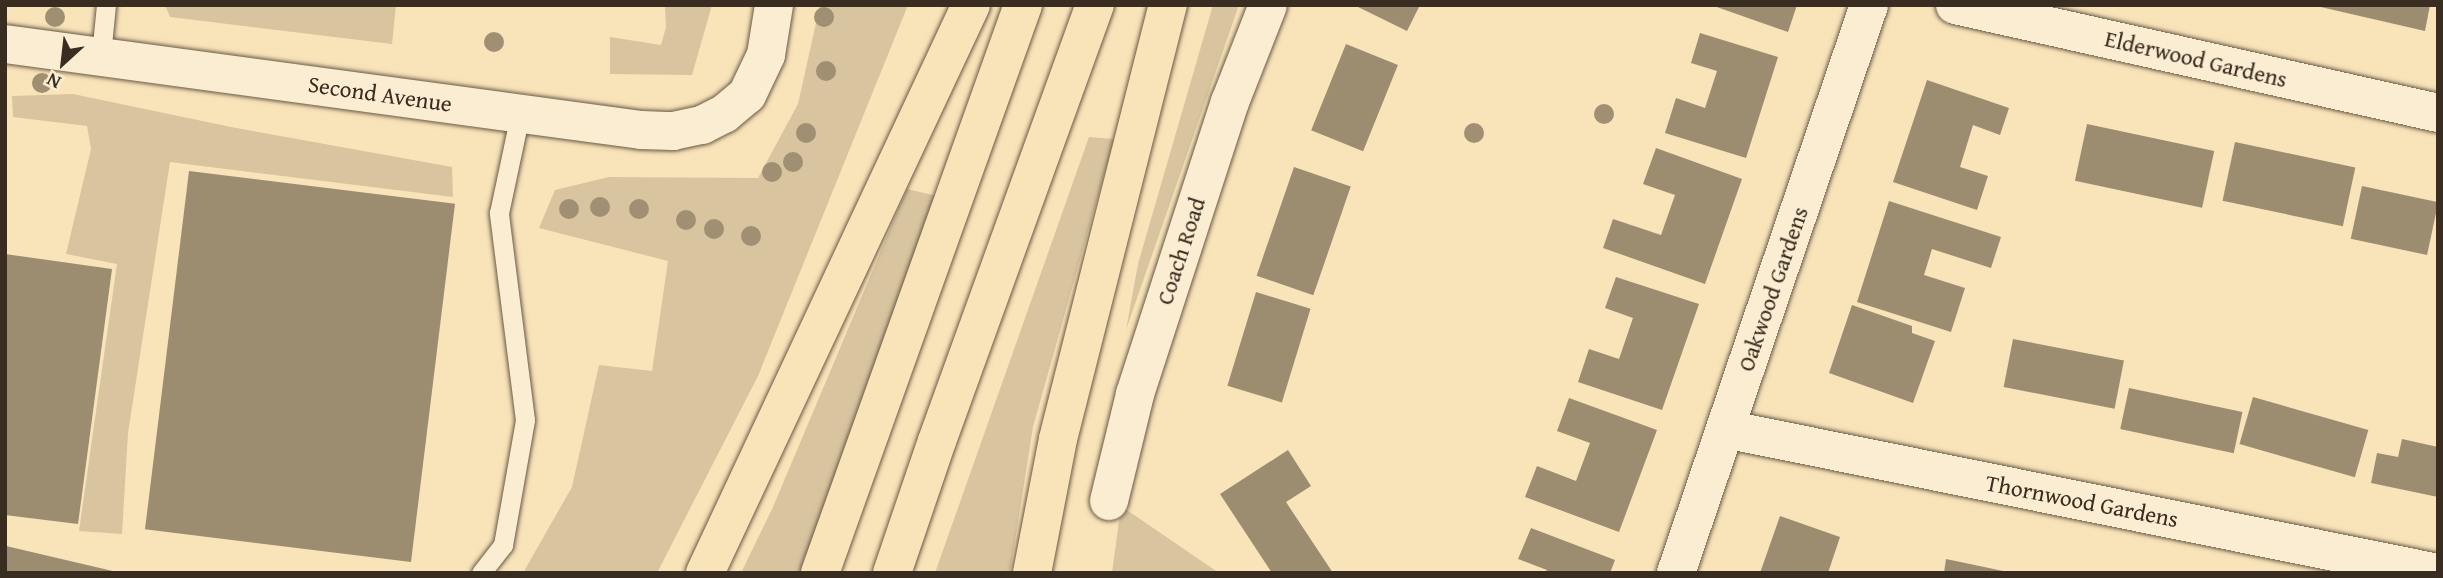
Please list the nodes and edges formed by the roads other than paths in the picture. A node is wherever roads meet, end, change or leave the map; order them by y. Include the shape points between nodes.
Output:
1 (106, 5) edge
2 (774, 5) edge
3 (971, 5) edge
4 (1023, 5) edge
5 (1096, 5) edge
6 (1168, 5) edge
7 (1268, 5) edge
8 (1869, 5) edge
9 (1955, 5) edge
10 (5, 44) edge
11 (101, 55) junction
12 (2438, 113) edge
13 (520, 114) junction
14 (1725, 429) junction
15 (1109, 501) dead end
16 (481, 573) edge
17 (705, 573) edge
18 (820, 573) edge
19 (892, 573) edge
20 (1032, 573) edge
21 (1676, 573) edge
22 (2438, 573) edge

1 - 11 lane
2 - 13 street, Second Avenue via 766,55 747,96 702,125 673,131 641,130
3 - 17 highway
4 - 18 highway
5 - 19 highway
6 - 20 highway via 1058,439
7 - 15 street, Coach Road via 1230,102 1135,394
8 - 14 street, Oakwood Gardens
9 - 12 street, Elderwood Gardens
10 - 11 street, Second Avenue
11 - 13 street, Second Avenue
13 - 16 lane via 499,213 525,420 503,545
14 - 21 street, Oakwood Gardens
14 - 22 street, Thornwood Gardens

